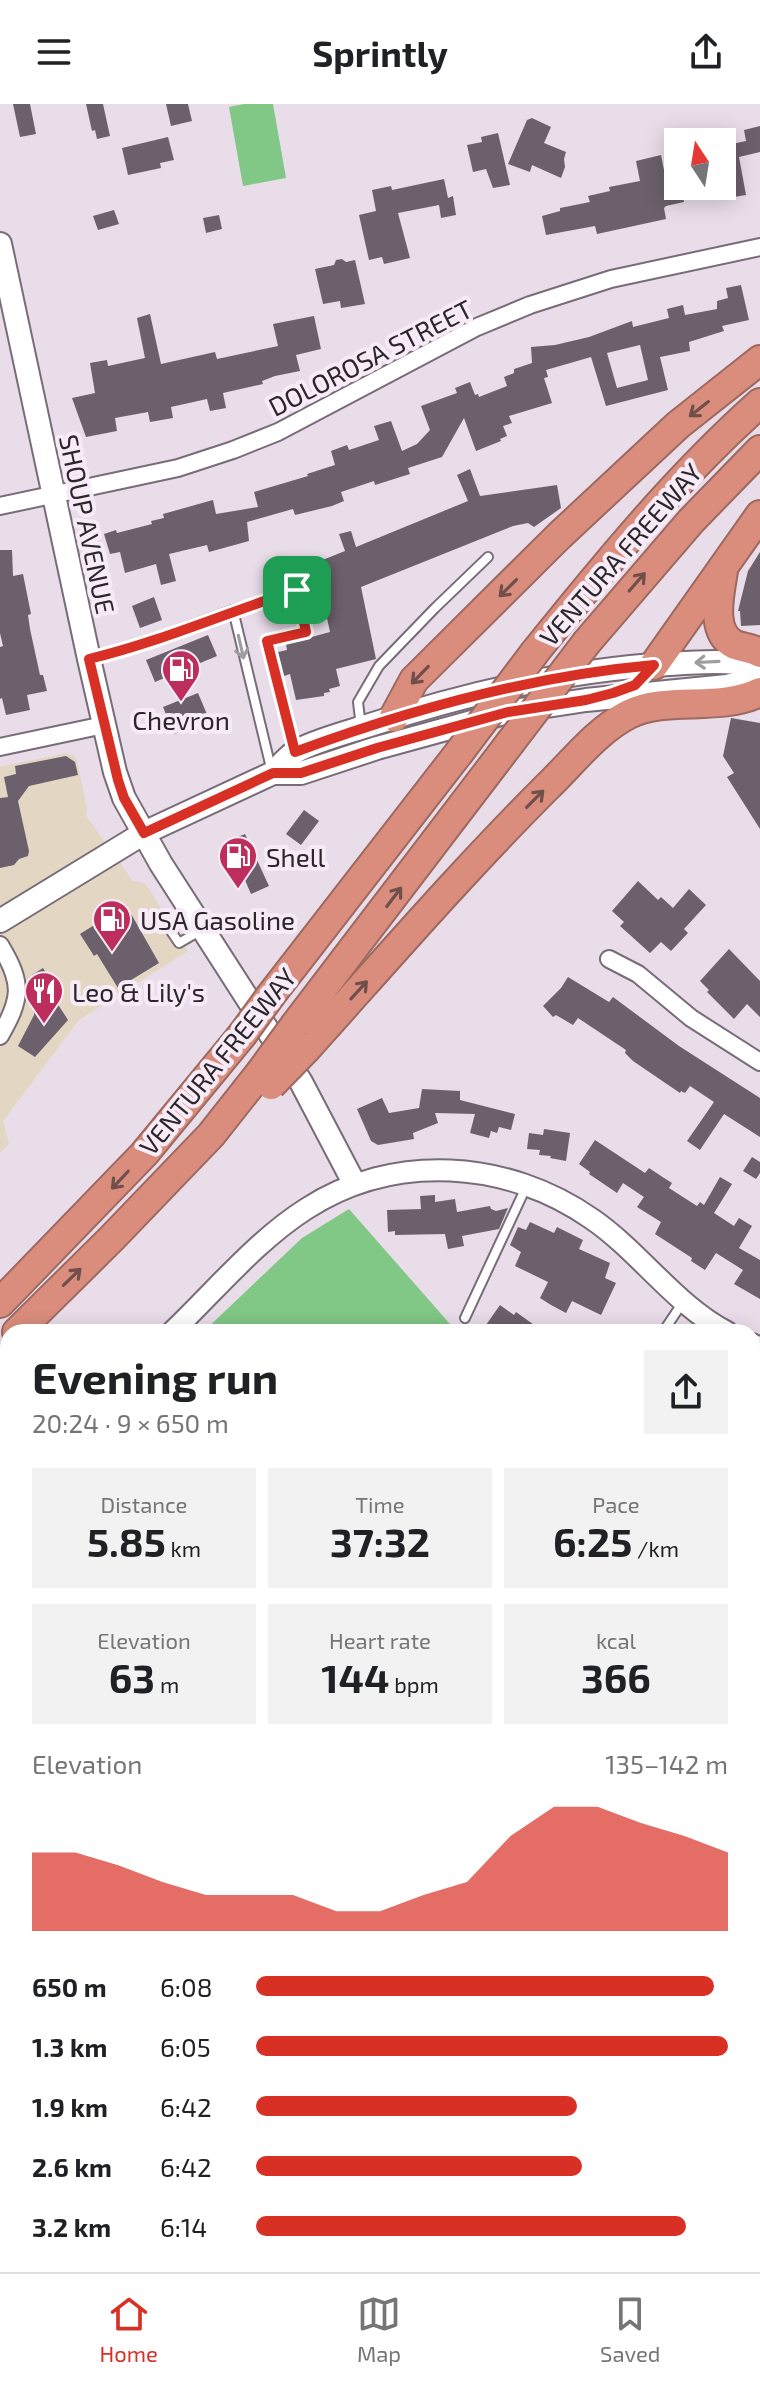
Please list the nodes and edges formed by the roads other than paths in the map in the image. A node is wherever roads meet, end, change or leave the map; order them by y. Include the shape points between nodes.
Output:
1 (760, 247) edge
2 (1, 257) edge
3 (760, 360) edge
4 (760, 403) edge
5 (760, 450) edge
6 (53, 494) junction
7 (0, 506) edge
8 (760, 515) edge
9 (488, 557) dead end
10 (724, 565) junction
11 (233, 610) junction
12 (760, 653) edge
13 (89, 659) junction
14 (654, 665) junction
15 (760, 666) edge
16 (760, 678) edge
17 (760, 692) edge
18 (586, 700) junction
19 (394, 717) junction
20 (104, 725) junction
21 (361, 728) junction
22 (0, 747) edge
23 (295, 752) junction
24 (273, 773) junction
25 (144, 833) junction
26 (160, 915) dead end
27 (0, 921) edge
28 (203, 929) junction
29 (0, 945) edge
30 (609, 959) dead end
31 (0, 1036) edge
32 (301, 1037) junction
33 (760, 1062) edge
34 (354, 1183) junction
35 (527, 1185) junction
36 (683, 1301) junction
37 (0, 1303) edge
38 (465, 1318) dead end
39 (25, 1324) edge
40 (180, 1324) edge
41 (668, 1324) edge
42 (712, 1324) edge

1 - 6 street, DOLOROSA STREET via 611,279 530,305 233,450 178,468
2 - 6 main road, SHOUP AVENUE
3 -> 19 highway via 678,425 559,536 414,680
4 -> 37 highway, VENTURA FREEWAY, bridge via 634,532 535,652 242,1035 144,1154
32 -> 5 highway, VENTURA FREEWAY, bridge via 587,642
6 - 7 street, DOLOROSA STREET
6 - 13 main road, SHOUP AVENUE
8 - 10 highway
9 - 21 lane via 379,666 358,702
10 - 12 highway via 718,606 722,632 734,644
10 - 14 highway
11 - 13 lane
11 - 23 lane via 297,590 306,632 267,641
11 -> 24 lane
13 - 20 main road, SHOUP AVENUE
15 -> 14 main road via 730,661
14 - 18 main road via 635,685
14 - 19 main road via 530,681
16 - 18 main road
32 -> 17 highway via 623,717 645,709 745,700
18 - 24 main road via 508,712 301,773
19 - 21 main road
20 - 22 street
20 - 25 main road, SHOUP AVENUE via 124,798
21 - 23 main road
23 - 24 main road
24 - 25 main road
25 - 27 main road
25 - 28 main road, SHOUP AVENUE
26 - 28 lane via 179,943
28 - 34 main road, SHOUP AVENUE via 301,1082
29 - 31 street via 13,966 18,997
30 - 33 street
39 -> 32 highway, VENTURA FREEWAY, bridge
34 - 35 street via 429,1169 480,1172
34 - 40 street via 279,1228
35 - 36 street via 596,1221
35 - 38 lane
36 - 41 lane
36 - 42 street

